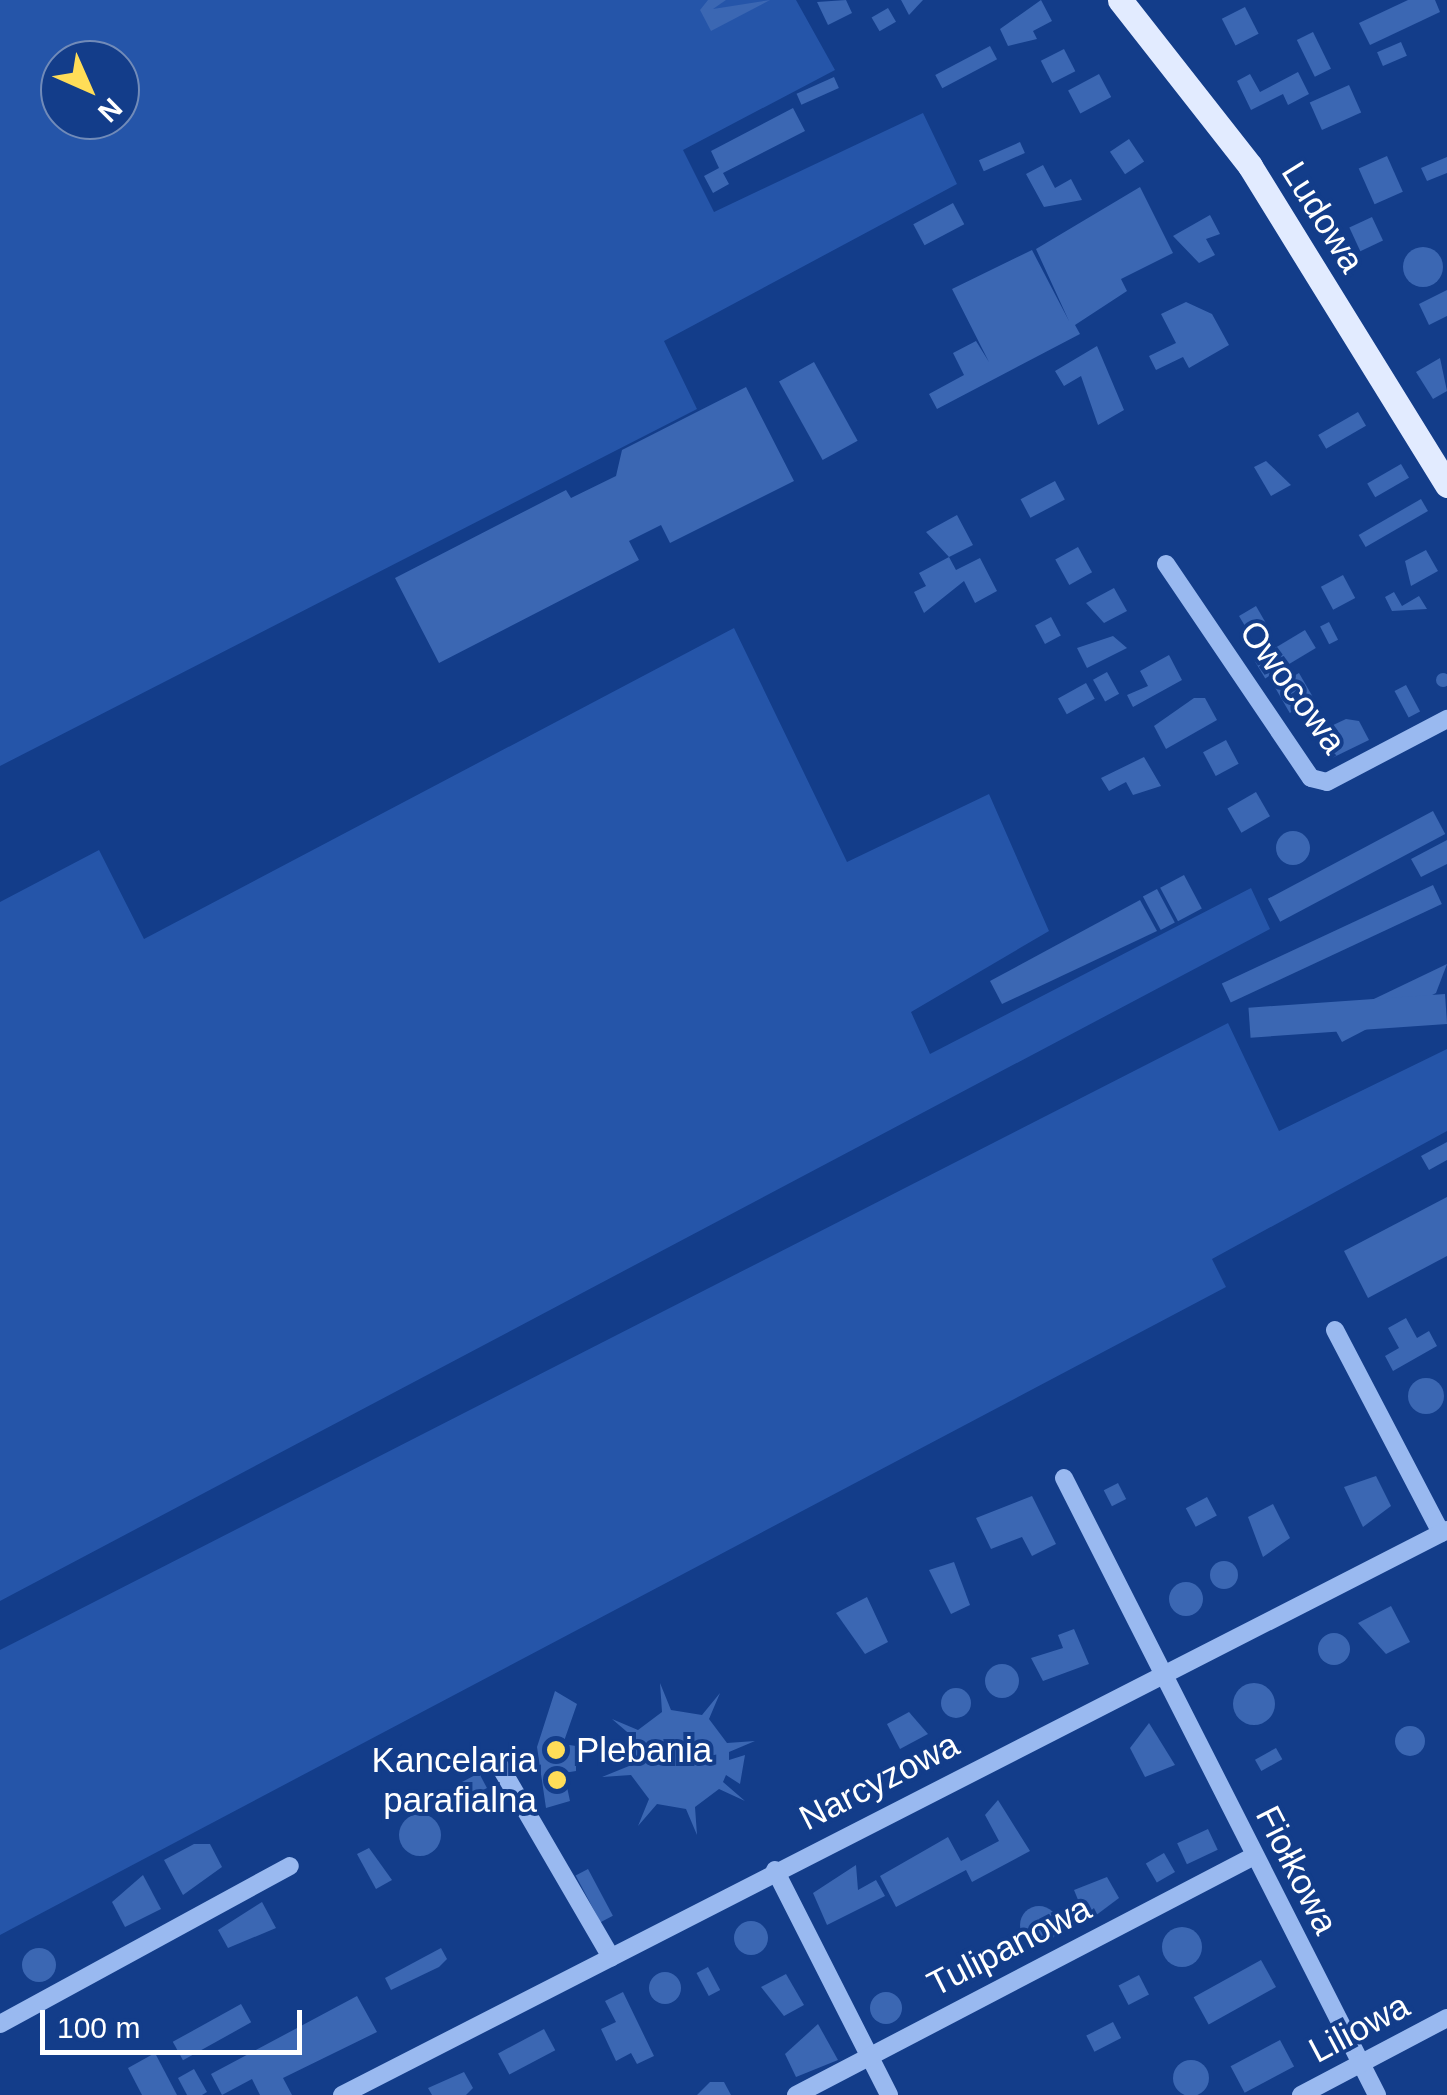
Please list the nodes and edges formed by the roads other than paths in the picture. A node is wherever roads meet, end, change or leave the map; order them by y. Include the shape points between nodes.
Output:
1 (1120, 0) edge
2 (1447, 485) edge
3 (1166, 564) dead end
4 (1447, 719) edge
5 (1335, 1330) dead end
6 (1064, 1478) dead end
7 (1444, 1531) edge
8 (1165, 1673) junction
9 (498, 1764) dead end
10 (1252, 1857) junction
11 (290, 1866) dead end
12 (774, 1870) junction
13 (611, 1957) junction
14 (1447, 2018) edge
15 (0, 2024) edge
16 (868, 2056) junction
17 (1360, 2064) junction
18 (342, 2095) edge
19 (796, 2095) edge
20 (889, 2095) edge
21 (1301, 2095) edge
22 (1377, 2095) edge

1 - 2 main road, Ludowa via 1250,166
3 - 4 street, Owocowa via 1310,778 1326,782
5 - 7 street
6 - 8 street, Fiołkowa
7 - 8 street, Narcyzowa
8 - 10 street, Fiołkowa
8 - 12 street, Narcyzowa
9 - 13 street
10 - 16 street, Tulipanowa
10 - 17 street, Fiołkowa
11 - 15 street
12 - 13 street, Narcyzowa
12 - 16 street
13 - 18 street, Narcyzowa
14 - 17 street, Liliowa
16 - 19 street, Tulipanowa
16 - 20 street
17 - 21 street, Liliowa
17 - 22 street, Fiołkowa

